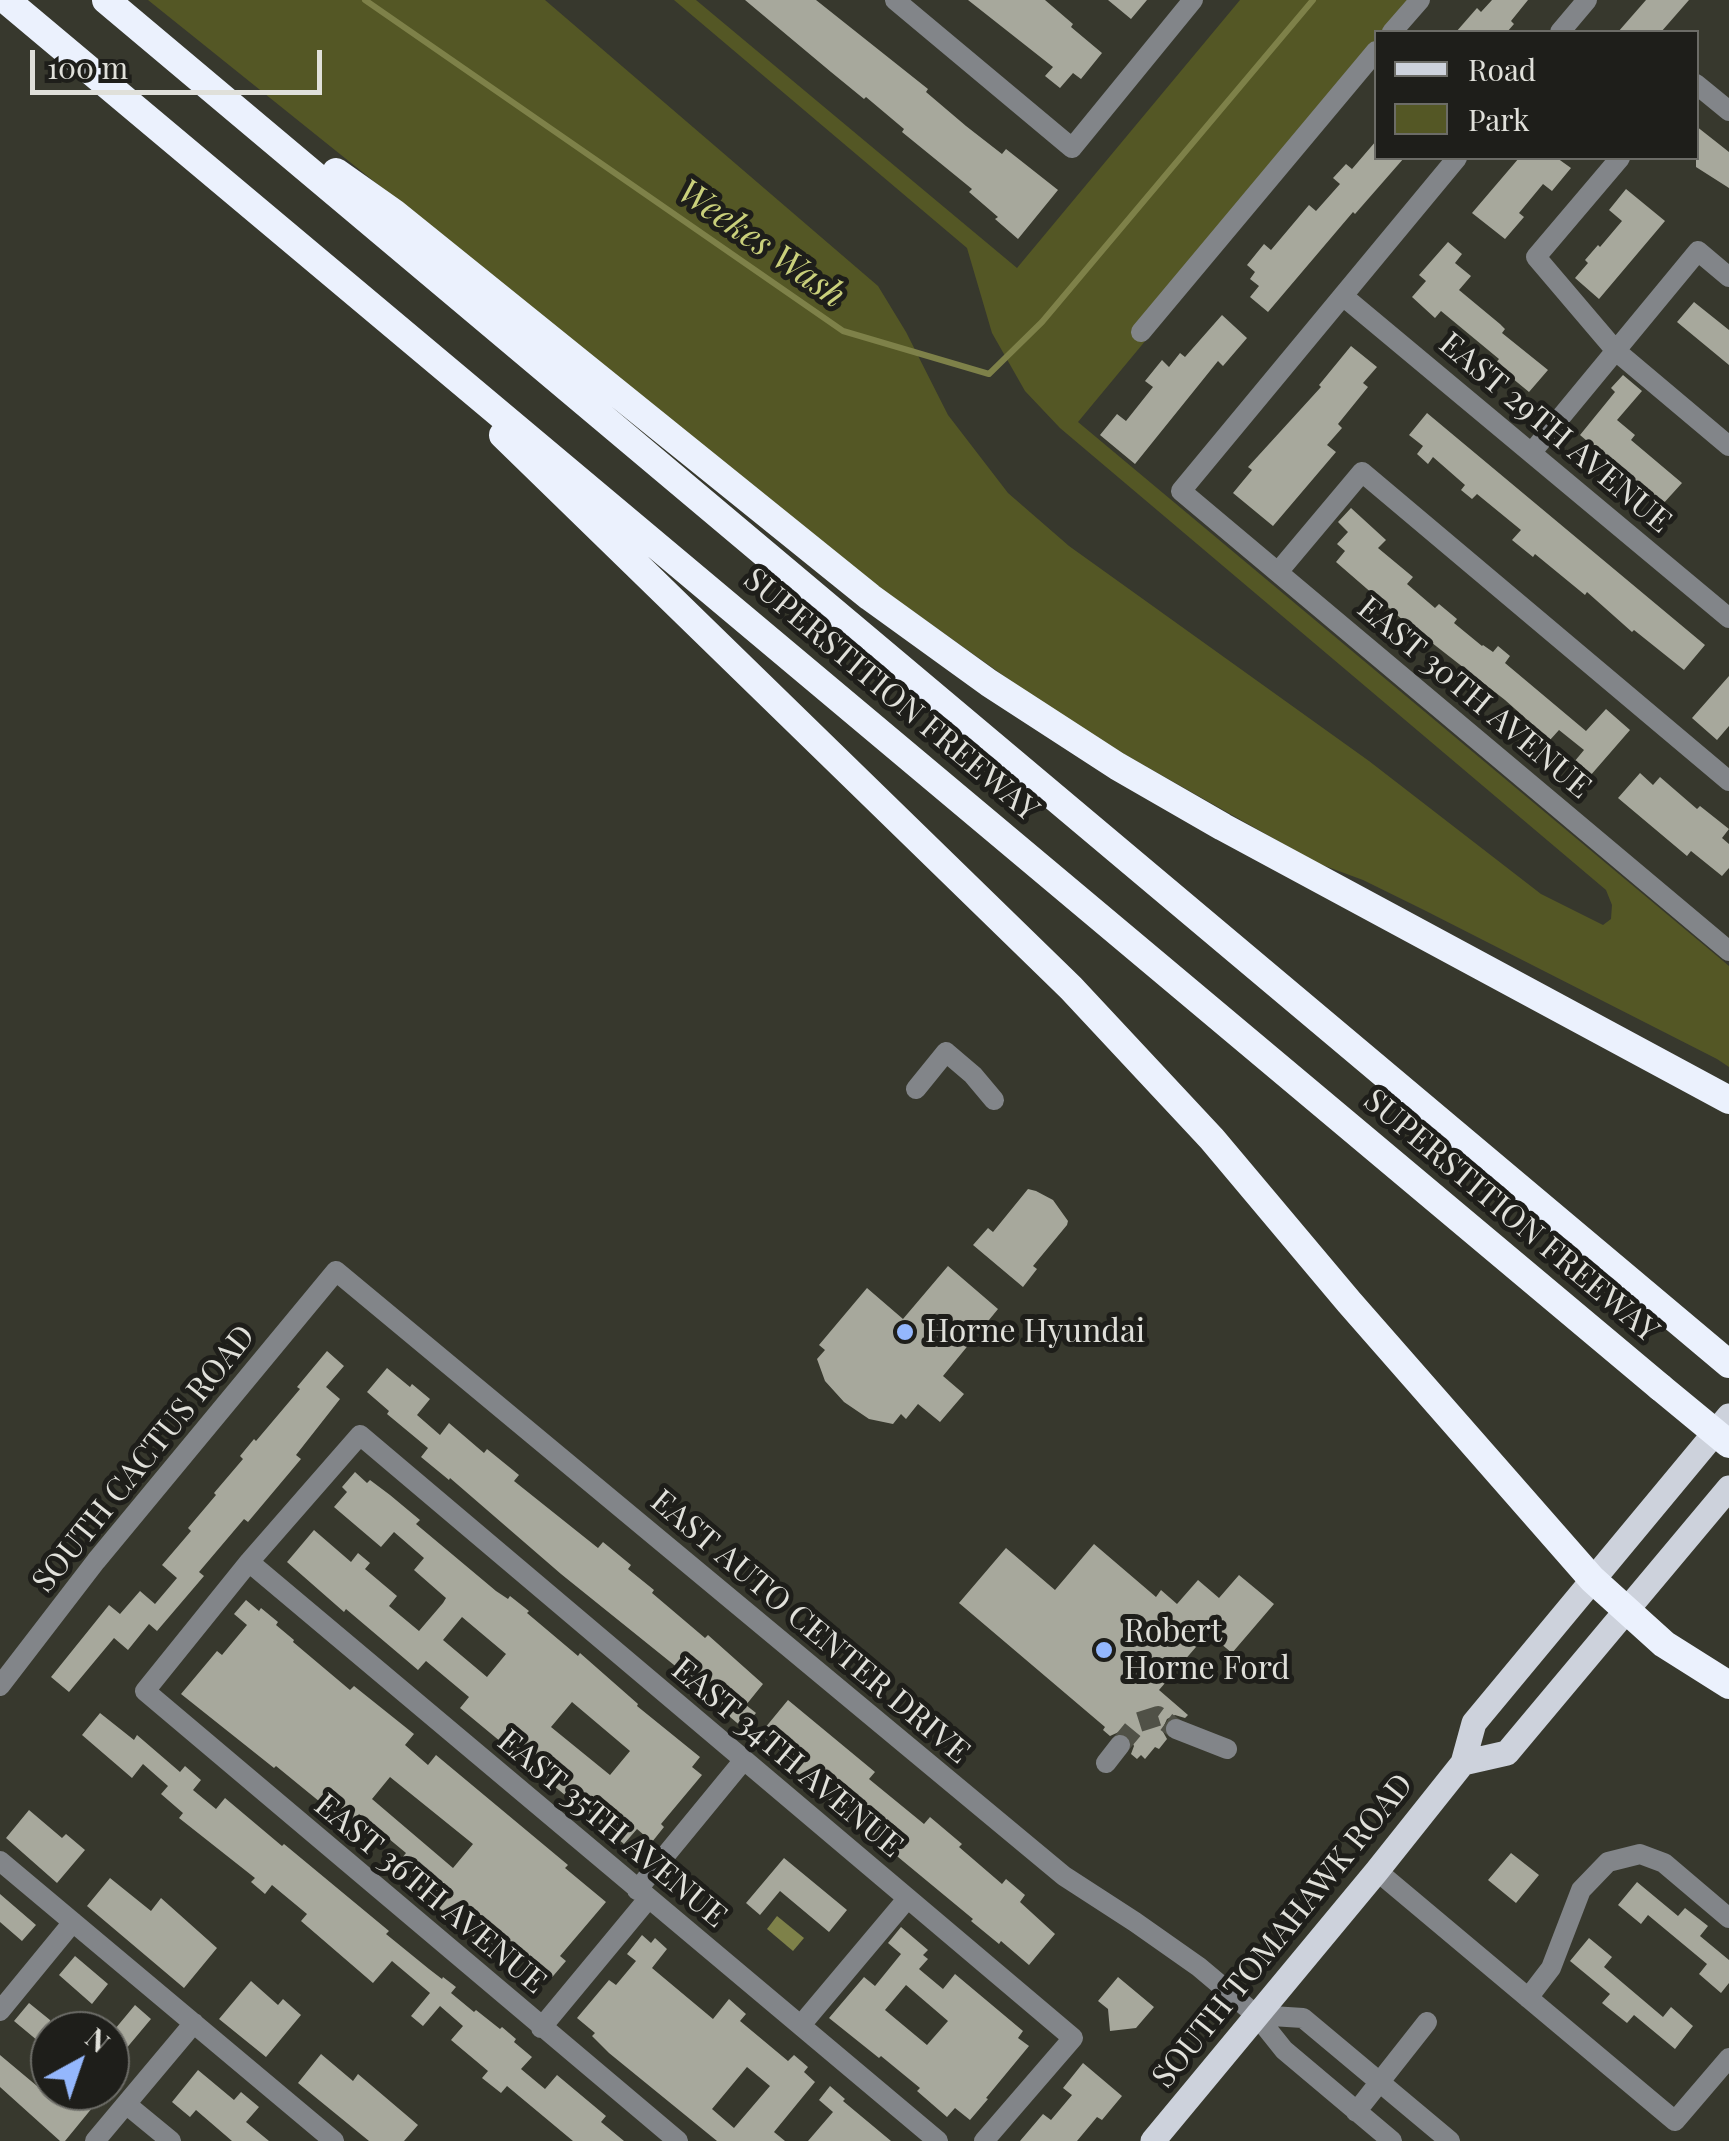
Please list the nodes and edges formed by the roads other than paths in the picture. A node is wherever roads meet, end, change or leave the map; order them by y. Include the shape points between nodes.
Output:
1 (6, 0) edge
2 (106, 0) edge
3 (896, 0) edge
4 (1193, 0) edge
5 (1420, 0) edge
6 (1587, 0) edge
7 (141, 29) junction
8 (1394, 30) edge
9 (1562, 30) edge
10 (1374, 53) edge
11 (1699, 86) edge
12 (1729, 111) edge
13 (1455, 160) edge
14 (1618, 160) edge
15 (1729, 277) edge
16 (1343, 296) junction
17 (394, 323) junction
18 (1141, 332) dead end
19 (1616, 351) junction
20 (1729, 446) edge
21 (1532, 452) junction
22 (1278, 572) junction
23 (1729, 618) edge
24 (1729, 780) edge
25 (1729, 950) edge
26 (916, 1089) dead end
27 (994, 1100) dead end
28 (1729, 1100) edge
29 (336, 1271) joint
30 (1729, 1364) edge
31 (1729, 1416) edge
32 (1729, 1444) edge
33 (1729, 1488) edge
34 (249, 1562) junction
35 (1592, 1579) junction
36 (1626, 1611) junction
37 (1729, 1684) edge
38 (0, 1686) edge
39 (1176, 1729) tunnel mouth
40 (1120, 1744) tunnel mouth
41 (1226, 1750) dead end
42 (743, 1761) junction
43 (1106, 1763) dead end
44 (1463, 1763) junction
45 (0, 1861) edge
46 (1377, 1871) junction
47 (643, 1895) junction
48 (907, 1898) junction
49 (1729, 1918) edge
50 (74, 1922) junction
51 (1528, 1998) junction
52 (0, 2012) edge
53 (1256, 2015) junction
54 (1427, 2022) dead end
55 (194, 2023) junction
56 (802, 2025) junction
57 (541, 2028) junction
58 (1729, 2058) edge
59 (1381, 2082) junction
60 (130, 2099) edge
61 (130, 2107) edge
62 (120, 2111) edge
63 (1356, 2112) junction
64 (95, 2141) edge
65 (171, 2141) edge
66 (334, 2141) edge
67 (678, 2141) edge
68 (938, 2141) edge
69 (984, 2141) edge
70 (1153, 2141) edge
71 (1392, 2141) edge
72 (1450, 2141) edge

1 - 17 highway, SUPERSTITION FREEWAY
2 - 7 highway, SUPERSTITION FREEWAY
3 - 4 street via 1072,148
5 - 8 street
6 - 9 street
7 - 28 highway via 394,214 870,597 989,683 1224,828
7 - 30 highway, SUPERSTITION FREEWAY
10 - 18 street
11 - 12 street
13 - 16 street
14 - 19 street via 1536,257
15 - 19 street via 1698,251
16 - 21 street, EAST 29TH AVENUE
16 - 22 street, EAST 30TH AVENUE via 1181,492
17 - 32 highway, SUPERSTITION FREEWAY, bridge
17 - 35 highway via 1071,988 1211,1137
19 - 20 street
19 - 21 street
21 - 23 street, EAST 29TH AVENUE
22 - 24 street via 1362,472
22 - 25 street, EAST 30TH AVENUE
26 - 27 street via 946,1052
29 - 38 street, SOUTH CACTUS ROAD
29 - 53 street, EAST AUTO CENTER DRIVE via 1064,1876 1200,1968
31 - 35 main road, SOUTH TOMAHAWK ROAD
33 - 36 main road
34 - 42 street, EAST 34TH AVENUE via 360,1435
34 - 47 street, EAST 35TH AVENUE
34 - 57 street, EAST 36TH AVENUE via 145,1691
35 - 36 highway
35 - 44 main road, SOUTH TOMAHAWK ROAD via 1474,1723
36 - 37 highway
36 - 44 main road via 1507,1753
39 - 41 street
40 - 43 street
42 - 47 street
42 - 48 street, EAST 34TH AVENUE
44 - 46 main road, SOUTH TOMAHAWK ROAD
45 - 50 street
46 - 51 street
46 - 53 main road, SOUTH TOMAHAWK ROAD
47 - 56 street, EAST 35TH AVENUE
47 - 57 street
48 - 56 street
48 - 69 street, EAST 34TH AVENUE via 1073,2038
49 - 51 street via 1664,1863 1640,1854 1608,1862 1581,1890 1551,1968
50 - 52 street
50 - 55 street
51 - 58 street via 1675,2121
53 - 59 street via 1303,2018
53 - 63 street, EAST AUTO CENTER DRIVE via 1284,2050
53 - 70 main road, SOUTH TOMAHAWK ROAD
54 - 59 street
55 - 60 street
55 - 66 street
56 - 68 street, EAST 35TH AVENUE
57 - 67 street, EAST 36TH AVENUE
59 - 63 street
59 - 72 street
61 - 65 street
62 - 64 street
63 - 71 street, EAST AUTO CENTER DRIVE

